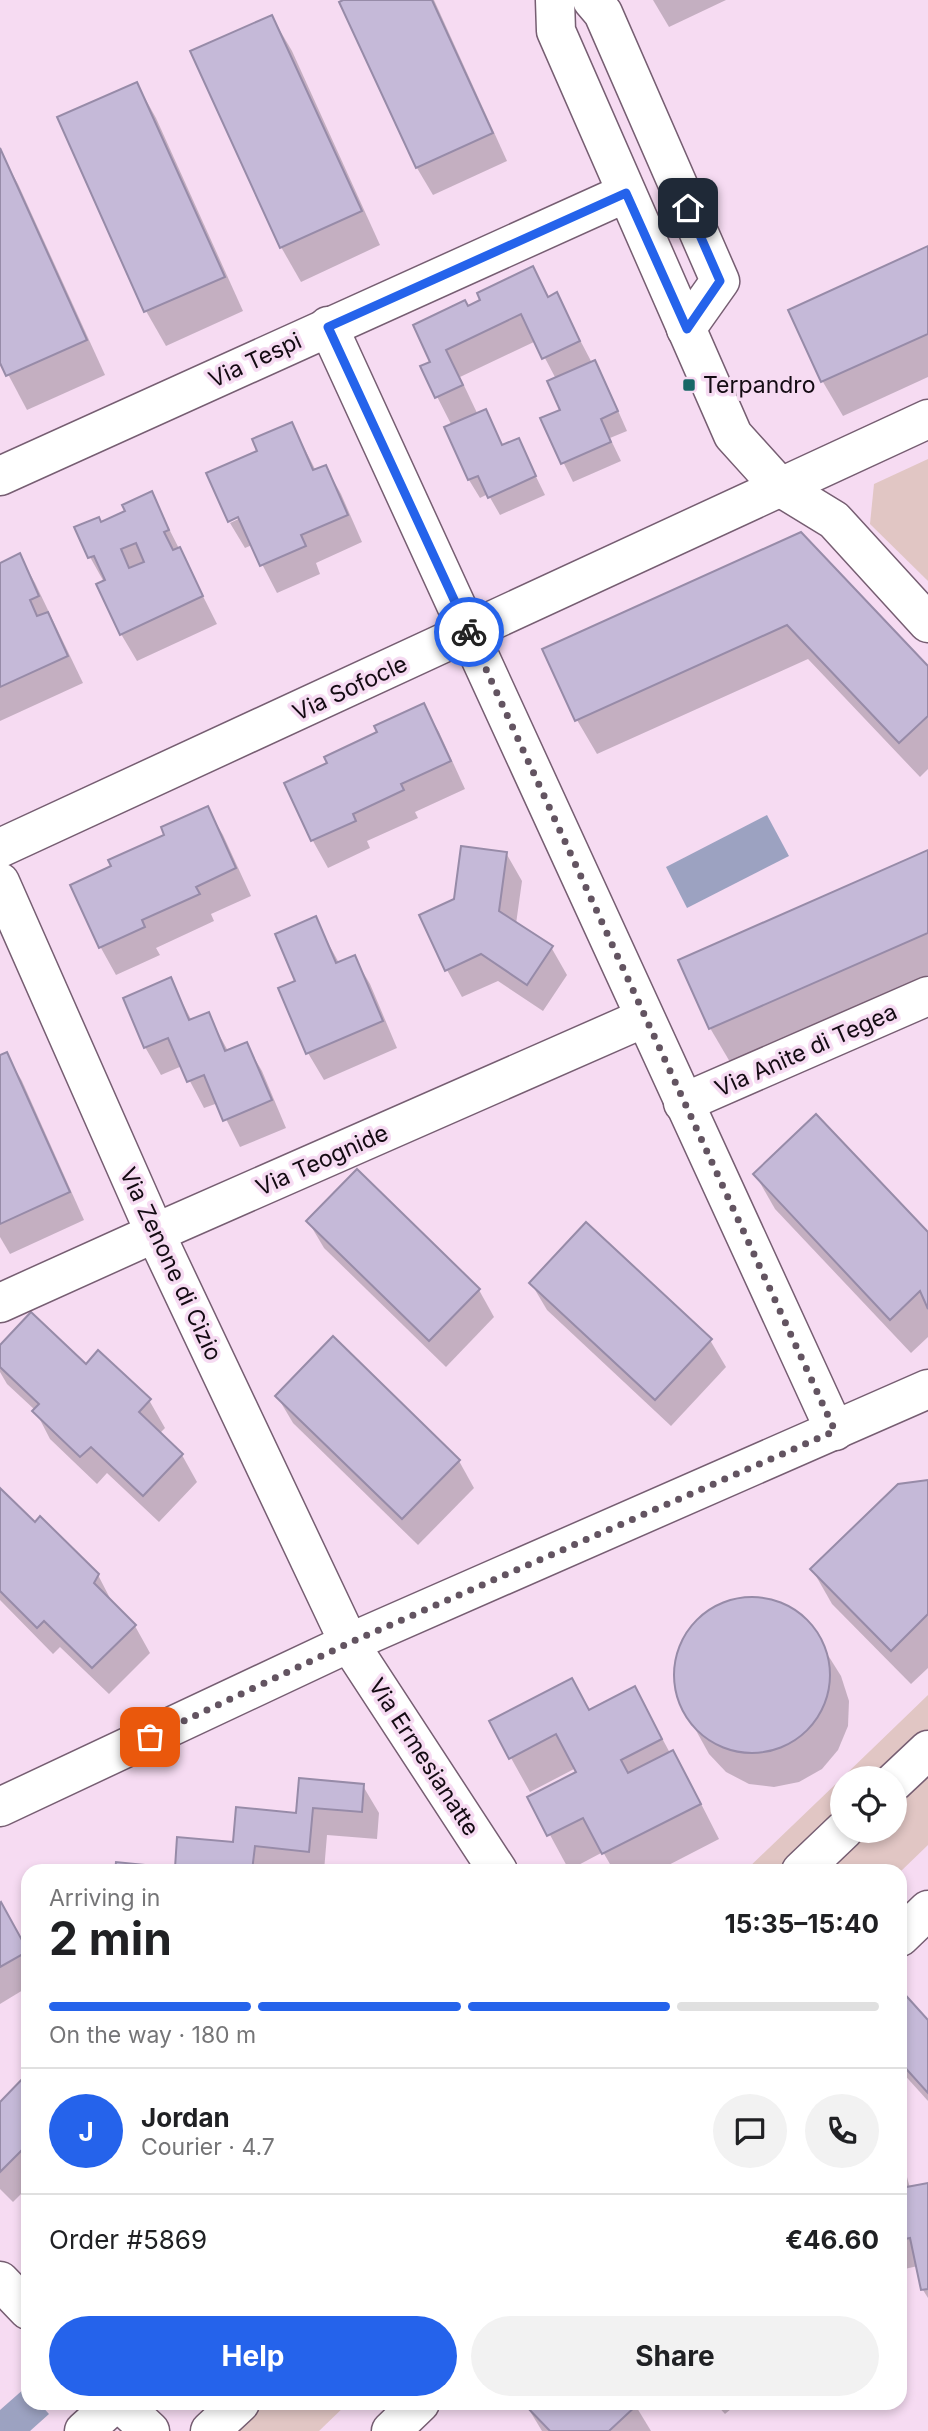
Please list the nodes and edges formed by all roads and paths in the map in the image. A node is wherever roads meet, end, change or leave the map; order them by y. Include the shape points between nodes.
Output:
1 (555, 0) edge
2 (592, 0) edge
3 (626, 193) junction
4 (328, 327) junction
5 (687, 329) junction
6 (928, 419) edge
7 (0, 476) edge
8 (780, 487) junction
9 (928, 623) edge
10 (469, 633) junction
11 (0, 848) edge
12 (0, 882) edge
13 (928, 996) edge
14 (644, 1018) junction
15 (683, 1103) junction
16 (155, 1233) junction
17 (0, 1303) edge
18 (928, 1389) edge
19 (835, 1431) junction
20 (349, 1643) junction
21 (928, 1751) edge
22 (907, 1771) edge
23 (0, 1807) edge
24 (830, 1843) edge
25 (493, 1864) edge
26 (808, 1864) edge
27 (928, 1910) edge
28 (907, 1930) edge
29 (0, 2281) edge
30 (21, 2302) edge
31 (108, 2410) edge
32 (125, 2410) edge
33 (232, 2410) edge
34 (414, 2410) edge
35 (83, 2431) edge
36 (150, 2431) edge
37 (210, 2431) edge
38 (391, 2431) edge

1 - 3 street via 556,31
2 - 5 street via 603,13 720,281
3 - 4 street, Via Tespi
3 - 5 street
4 - 7 street, Via Tespi
4 - 10 street
5 - 8 street via 733,435
6 - 8 street, Via Sofocle
8 - 9 street via 834,520
8 - 10 street, Via Sofocle
10 - 11 street, Via Sofocle
10 - 14 street
12 - 16 street, Via Zenone di Cizio
13 - 15 street, Via Anite di Tegea
14 - 15 street
14 - 16 street, Via Teognide
15 - 19 street
16 - 17 street, Via Teognide
16 - 20 street, Via Zenone di Cizio
18 - 19 street
19 - 20 street
20 - 23 street
20 - 25 street, Via Ermesianatte
21 - 22 street
24 - 26 street
27 - 28 street
29 - 30 street
31 - 35 street
32 - 36 street
33 - 37 street
34 - 38 street

